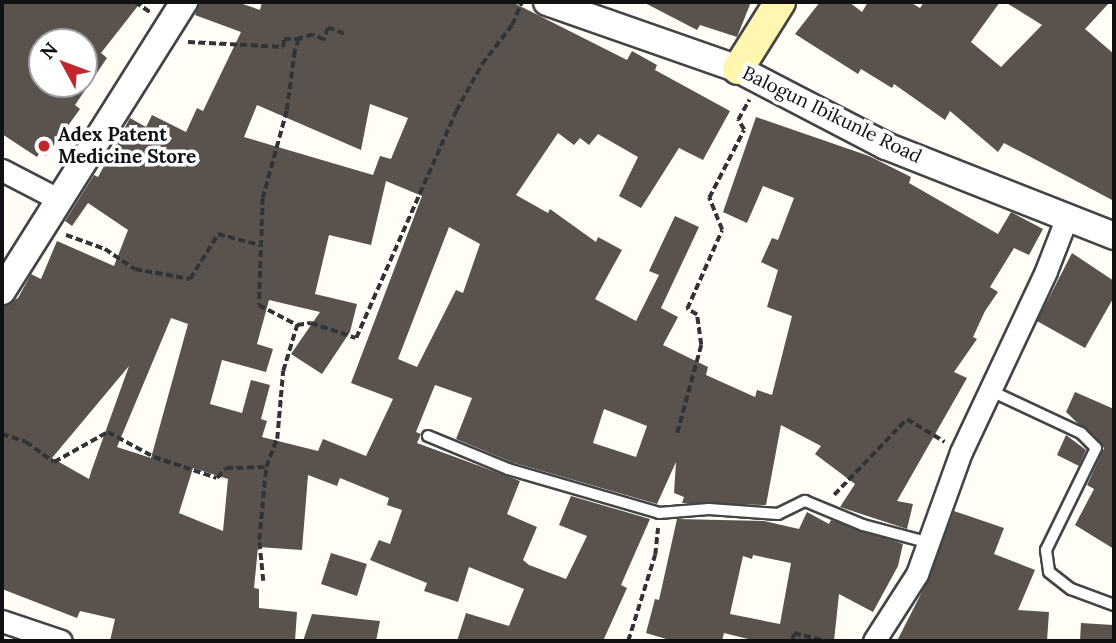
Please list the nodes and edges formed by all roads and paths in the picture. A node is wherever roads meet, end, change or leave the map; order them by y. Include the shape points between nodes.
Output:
1 (184, 2) edge
2 (522, 2) edge
3 (547, 2) edge
4 (780, 2) edge
5 (344, 34) dead end
6 (299, 39) junction
7 (149, 57) junction
8 (749, 74) junction
9 (2, 170) edge
10 (58, 199) junction
11 (1047, 208) junction
12 (41, 226) junction
13 (1114, 236) edge
14 (261, 246) junction
15 (2, 291) edge
16 (296, 326) junction
17 (988, 390) junction
18 (677, 433) dead end
19 (2, 434) edge
20 (428, 436) dead end
21 (961, 452) junction
22 (267, 467) junction
23 (804, 501) junction
24 (659, 513) junction
25 (926, 542) junction
26 (263, 581) dead end
27 (1114, 605) edge
28 (2, 621) edge
29 (61, 641) edge
30 (628, 641) edge
31 (792, 641) edge
32 (825, 641) edge
33 (874, 641) edge

1 - 7 street
2 - 16 path via 456,111 356,338 311,323
3 - 8 street, Balogun Ibikunle Road
4 - 8 main road
5 - 6 path via 328,28 324,40 313,35
6 - 7 path via 284,39 283,47 193,40
6 - 14 path via 287,111 267,175
7 - 10 street
8 - 11 street, Balogun Ibikunle Road via 886,146
8 - 18 path via 738,120 744,130 709,198 722,230 687,309 697,315 701,345
9 - 10 street
10 - 12 street
11 - 13 street, Balogun Ibikunle Road
11 - 17 street via 1065,222
12 - 14 path via 105,249 135,269 190,279 218,234
12 - 15 street
14 - 16 path via 259,305
16 - 22 path via 283,371 277,439
17 - 21 street
17 - 27 lane via 1081,433 1096,448 1046,550 1049,572 1071,589
19 - 22 path via 26,442 54,462 108,432 154,457 217,478 226,468
20 - 24 lane via 508,468
21 - 23 path via 907,419 843,489 830,498
21 - 25 street
22 - 26 path via 260,540
23 - 24 lane via 778,514 709,509
23 - 25 lane via 863,525
24 - 30 path via 655,555
25 - 33 street via 917,574
28 - 29 street
31 - 32 path via 794,633

